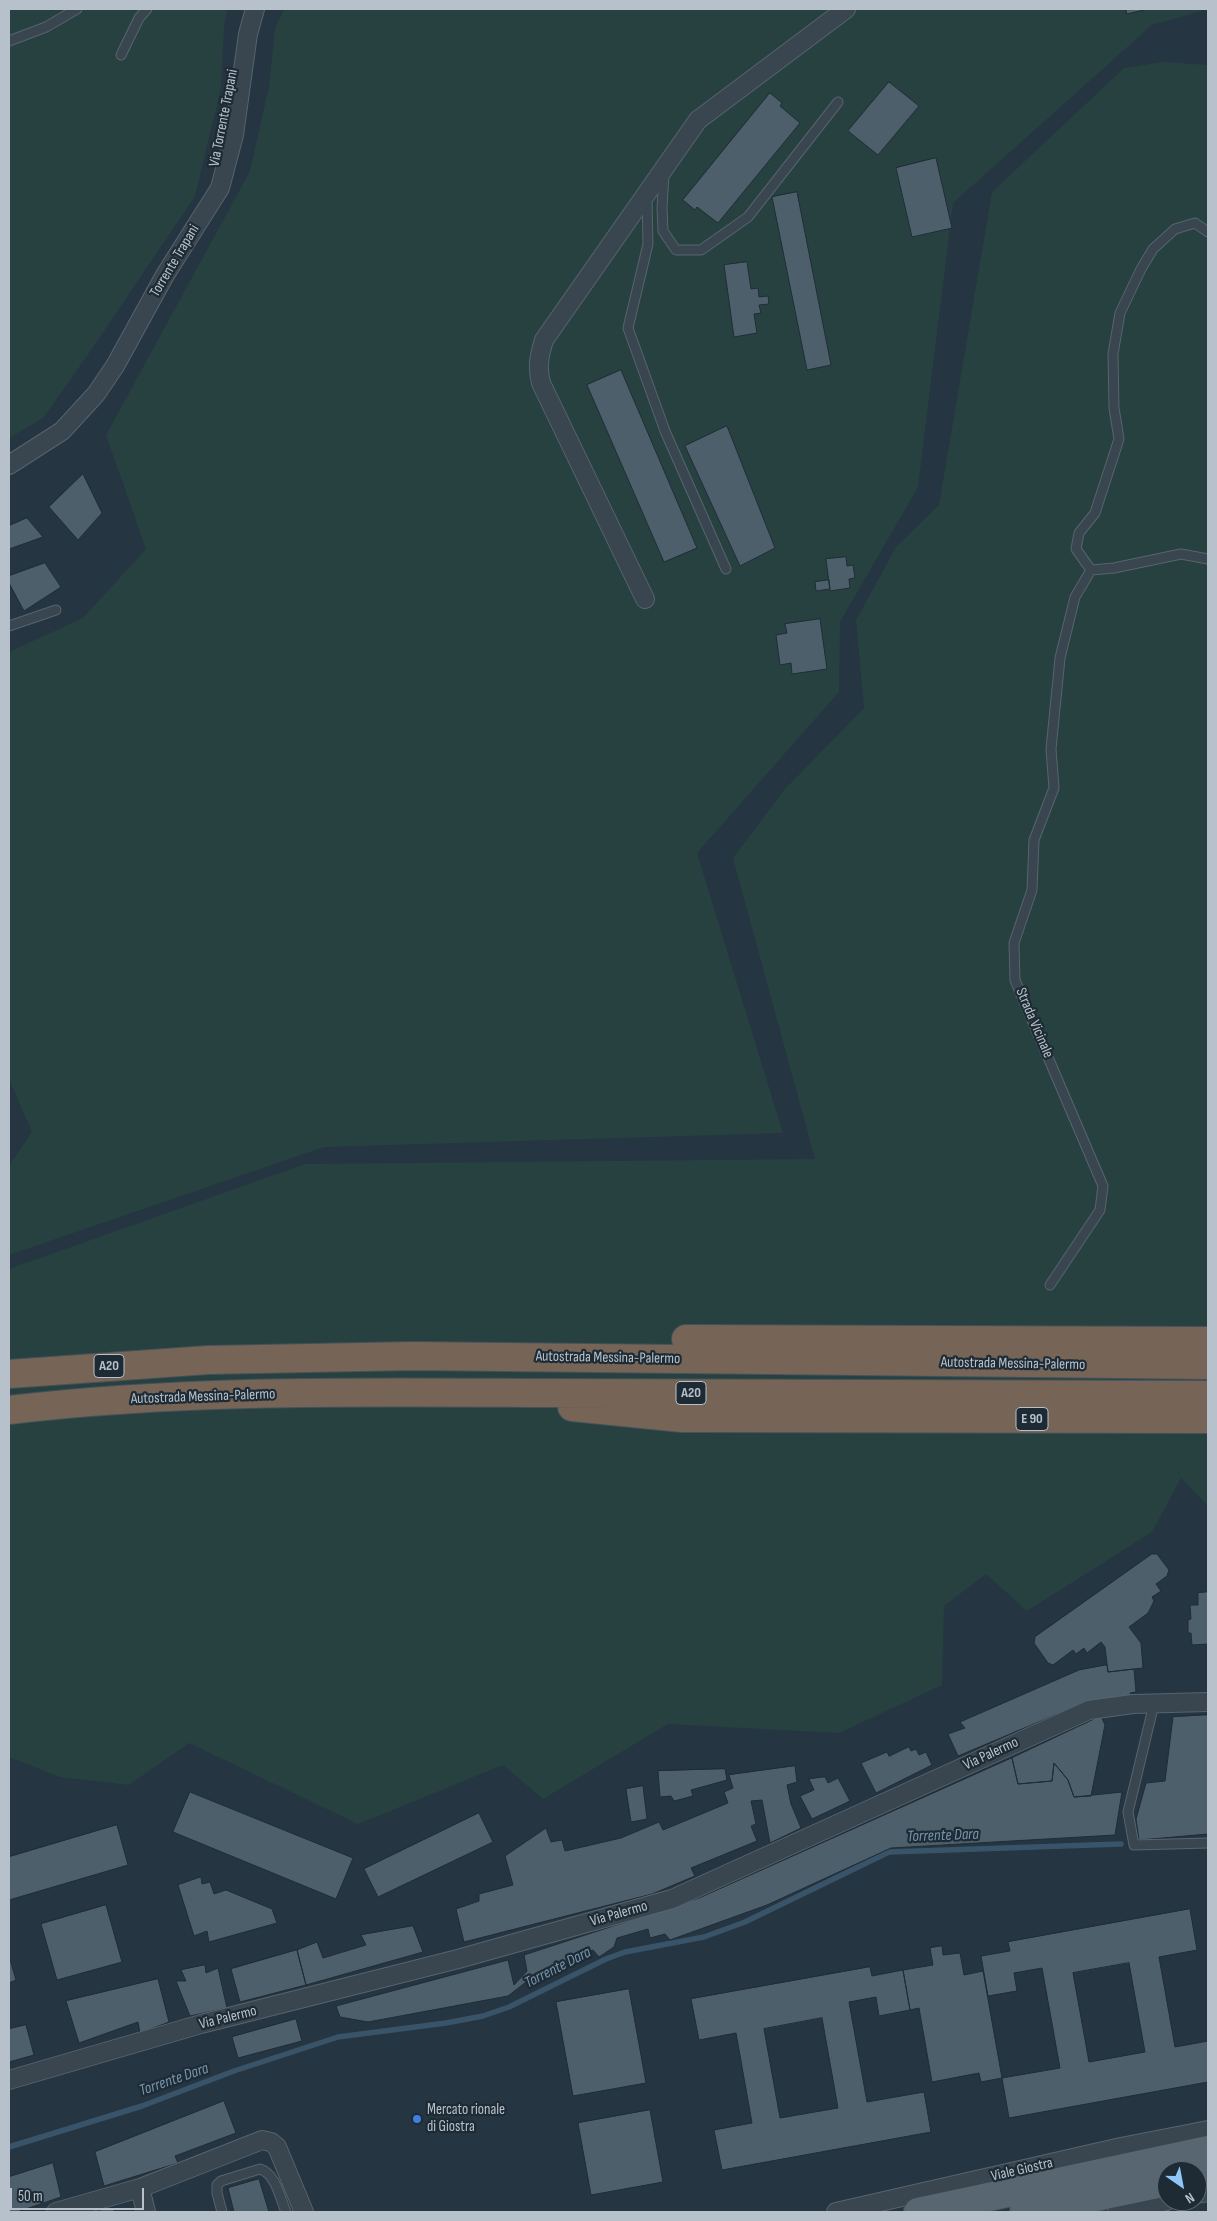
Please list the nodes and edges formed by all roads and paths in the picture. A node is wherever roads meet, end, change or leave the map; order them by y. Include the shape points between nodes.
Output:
1 (77, 9) edge
2 (146, 9) edge
3 (245, 9) edge
4 (255, 9) edge
5 (846, 9) edge
6 (9, 41) edge
7 (121, 55) dead end
8 (838, 102) dead end
9 (664, 168) junction
10 (647, 192) junction
11 (1208, 232) edge
12 (9, 456) edge
13 (9, 465) edge
14 (1208, 558) edge
15 (726, 569) dead end
16 (1091, 570) junction
17 (645, 600) dead end
18 (56, 610) dead end
19 (9, 626) edge
20 (1050, 1285) dead end
21 (1208, 1341) edge
22 (494, 1356) junction
23 (1208, 1365) edge
24 (9, 1374) edge
25 (494, 1392) junction
26 (1208, 1395) edge
27 (9, 1410) edge
28 (1208, 1419) edge
29 (1208, 1702) edge
30 (1154, 1704) junction
31 (1208, 1843) edge
32 (9, 2080) edge
33 (1208, 2130) edge
34 (1208, 2150) edge
35 (1157, 2184) edge
36 (140, 2188) junction
37 (1157, 2203) edge
38 (58, 2212) edge
39 (146, 2212) edge
40 (222, 2212) edge
41 (286, 2212) edge
42 (304, 2212) edge
43 (836, 2212) edge
44 (918, 2212) edge
45 (1024, 2212) edge
46 (1117, 2212) edge

1 - 6 lane via 46,27
2 - 7 lane
3 - 12 street, Via Torrente Trapani via 238,35 224,134 210,186 89,389 55,425
4 - 13 street, Torrente Trapani via 248,34 234,135 220,188 96,394 62,431
5 - 9 street via 698,120
8 - 9 lane via 748,217 701,250 676,250 663,231
9 - 10 street
10 - 15 lane via 648,244 628,328 665,431
10 - 17 street via 544,340 538,359 541,384
11 - 16 lane via 1195,223 1182,227 1153,250 1120,313 1113,354 1114,408 1119,439 1095,513 1079,533 1076,549
14 - 16 lane via 1181,554
16 - 20 lane, Strada Vicinale via 1075,598 1060,658 1051,749 1054,788 1034,840 1032,890 1014,944 1015,980 1103,1186 1100,1210
18 - 19 lane
21 - 22 highway via 599,1338
22 - 23 highway, Autostrada Messina-Palermo / A20
22 - 24 highway, Autostrada Messina-Palermo / A20 via 208,1360
25 - 26 highway, Autostrada Messina-Palermo / A20
25 - 27 highway, Autostrada Messina-Palermo / A20 via 204,1396 55,1404
25 - 28 highway, E 90 via 540,1403 664,1417
29 - 30 street, Via Palermo
30 - 31 lane via 1128,1812 1134,1845
30 - 32 street, Via Palermo via 1089,1710 672,1899 458,1959 202,2024
33 - 43 street, Viale Giostra
34 - 44 main road, Viale Giostra
35 - 45 main road
36 - 38 street
36 - 39 street
36 - 42 street via 262,2140 277,2147
37 - 46 street
40 - 41 lane via 217,2185 260,2169 272,2176

